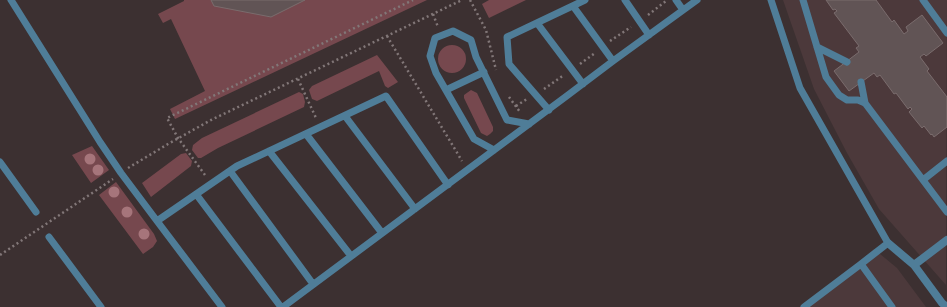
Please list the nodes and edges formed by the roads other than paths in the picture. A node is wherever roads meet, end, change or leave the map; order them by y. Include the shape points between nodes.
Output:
1 (11, 0) edge
2 (585, 0) edge
3 (625, 0) edge
4 (676, 0) edge
5 (697, 0) edge
6 (771, 0) edge
7 (803, 0) edge
8 (923, 0) edge
9 (573, 6) junction
10 (683, 10) junction
11 (537, 23) junction
12 (947, 33) edge
13 (649, 34) junction
14 (817, 47) junction
15 (613, 61) junction
16 (846, 62) dead end
17 (484, 72) junction
18 (861, 82) dead end
19 (583, 84) junction
20 (446, 90) junction
21 (865, 103) junction
22 (549, 110) junction
23 (345, 116) junction
24 (529, 124) junction
25 (306, 134) junction
26 (494, 150) junction
27 (269, 151) junction
28 (947, 161) edge
29 (0, 162) edge
30 (230, 171) junction
31 (923, 180) junction
32 (448, 185) junction
33 (196, 194) junction
34 (415, 209) junction
35 (36, 212) dead end
36 (947, 212) edge
37 (157, 221) junction
38 (382, 233) junction
39 (49, 237) dead end
40 (947, 240) edge
41 (888, 243) junction
42 (351, 256) junction
43 (861, 264) junction
44 (914, 265) junction
45 (313, 284) junction
46 (944, 306) edge
47 (100, 307) edge
48 (222, 307) edge
49 (282, 307) edge
50 (804, 307) edge
51 (892, 307) edge

1 - 37 lane via 100,142
2 - 9 lane
3 - 13 lane
4 - 10 lane
5 - 10 lane
6 - 41 lane via 800,88
7 - 14 lane
8 - 12 lane
9 - 11 lane
9 - 15 lane
10 - 13 lane
11 - 19 lane
11 - 22 lane via 507,37 509,64
13 - 15 lane
14 - 16 lane
14 - 21 lane via 826,77 839,95 848,100
15 - 19 lane
17 - 20 lane
17 - 20 lane via 471,40 453,31 435,38 430,56
17 - 24 lane via 507,120
18 - 21 lane
19 - 22 lane
20 - 26 lane via 474,139
21 - 31 lane
22 - 24 lane
23 - 25 lane
23 - 32 lane via 386,96
23 - 34 lane
24 - 26 lane
25 - 27 lane
25 - 38 lane
26 - 32 lane
27 - 30 lane
27 - 42 lane
28 - 31 lane
29 - 35 lane
30 - 33 lane
30 - 45 lane
31 - 36 lane
32 - 34 lane
33 - 37 lane
33 - 49 lane
34 - 38 lane
37 - 48 lane
38 - 42 lane
39 - 47 lane
40 - 44 street
41 - 43 lane
41 - 44 street
42 - 45 lane
43 - 50 lane
43 - 51 lane
44 - 46 street
45 - 49 lane

